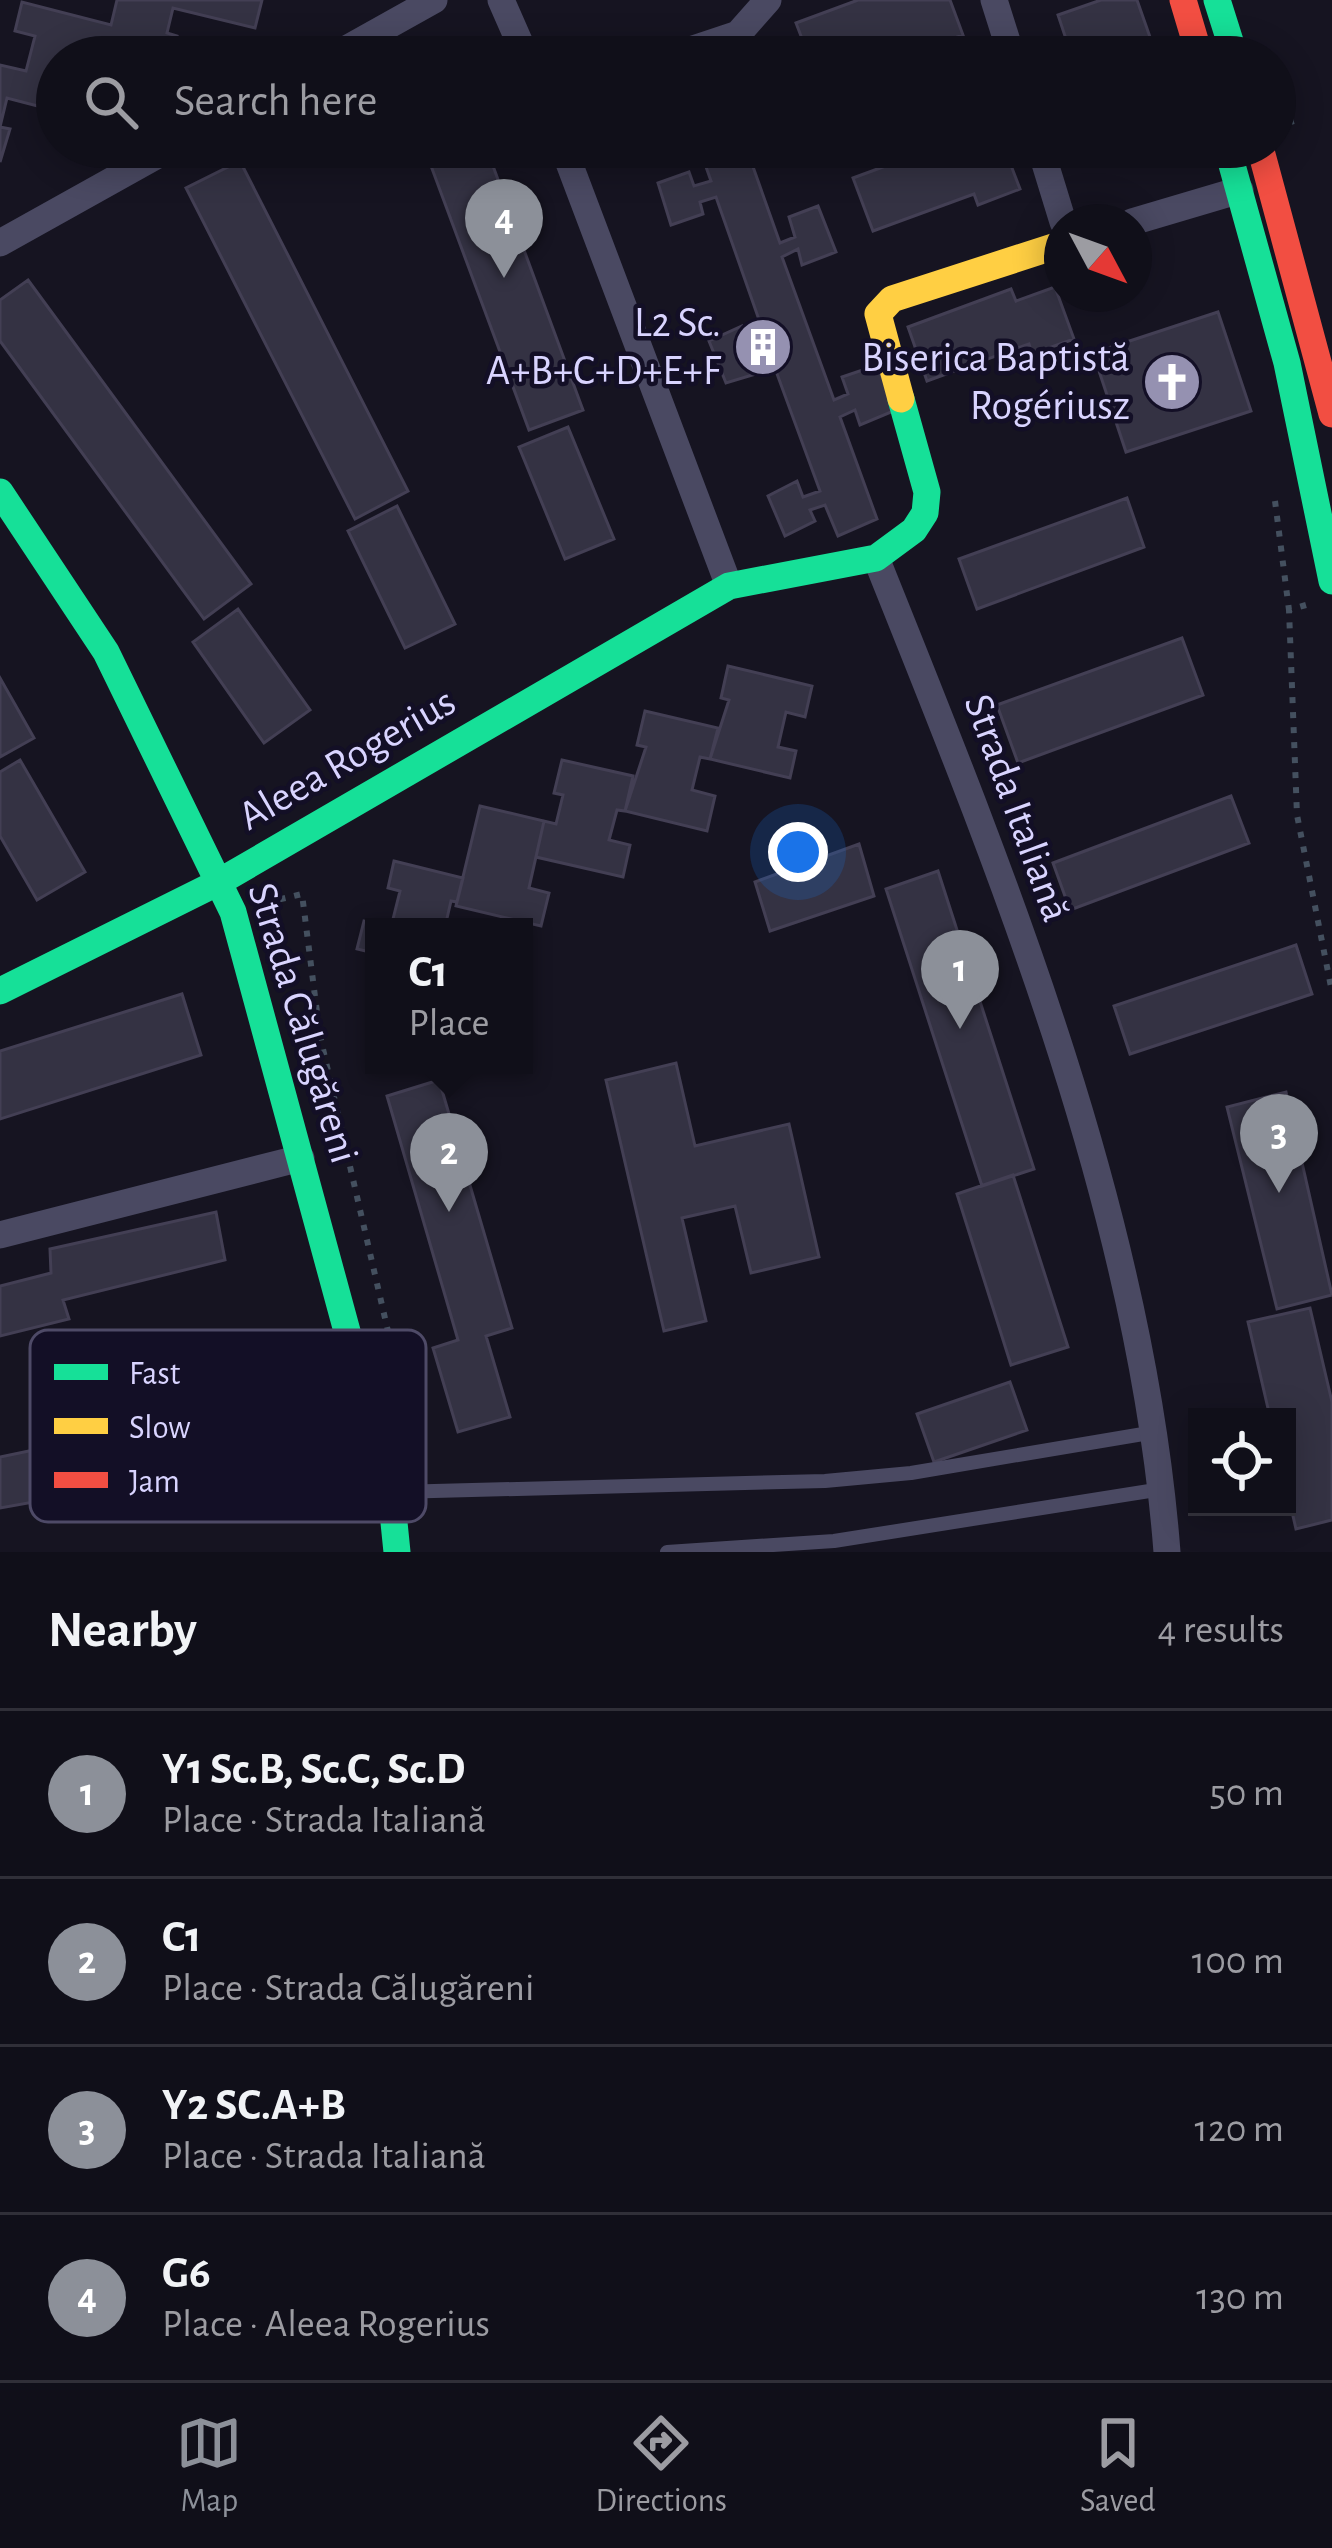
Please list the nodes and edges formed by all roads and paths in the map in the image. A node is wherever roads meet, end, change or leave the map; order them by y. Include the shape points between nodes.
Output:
1 (434, 0) edge
2 (501, 0) edge
3 (768, 0) edge
4 (994, 0) edge
5 (1183, 0) edge
6 (1217, 0) edge
7 (370, 36) edge
8 (517, 36) edge
9 (733, 36) edge
10 (1005, 36) edge
11 (1194, 36) edge
12 (1228, 36) edge
13 (134, 168) edge
14 (571, 168) edge
15 (1046, 168) edge
16 (1233, 168) edge
17 (1266, 168) edge
18 (1240, 190) junction
19 (1057, 204) edge
20 (1152, 216) edge
21 (0, 243) edge
22 (1044, 250) edge
23 (1332, 414) edge
24 (0, 492) edge
25 (876, 558) junction
26 (1332, 581) edge
27 (729, 586) junction
28 (1311, 604) dead end
29 (219, 883) junction
30 (233, 912) junction
31 (0, 991) edge
32 (1332, 992) edge
33 (301, 1158) junction
34 (0, 1235) edge
35 (347, 1330) edge
36 (387, 1330) edge
37 (1155, 1432) junction
38 (1162, 1489) junction
39 (426, 1491) edge
40 (394, 1522) edge
41 (397, 1552) edge
42 (667, 1552) edge
43 (1167, 1552) edge

1 - 7 street
2 - 8 street
3 - 9 street
4 - 10 street
5 - 11 street
6 - 12 street
13 - 21 street
14 - 27 street
15 - 19 street
16 - 18 street
17 - 23 street
18 - 20 street
18 - 26 street via 1287,363
22 - 25 street via 892,299 878,314 927,493 914,530
24 - 29 street, Strada Călugăreni via 106,652
25 - 27 street, Aleea Rogerius
25 - 37 street, Strada Italiană via 1082,1113
27 - 29 street, Aleea Rogerius
28 - 32 path via 1289,610 1297,815
29 - 30 street, Strada Călugăreni
29 - 31 street, Aleea Rogerius
30 - 33 street, Strada Călugăreni
30 - 36 path via 302,894 320,1036
33 - 34 street
33 - 35 street, Strada Călugăreni
37 - 38 street, Strada Italiană
37 - 39 lane via 825,1481
38 - 42 lane via 835,1541
38 - 43 street, Strada Italiană
40 - 41 street, Strada Călugăreni

